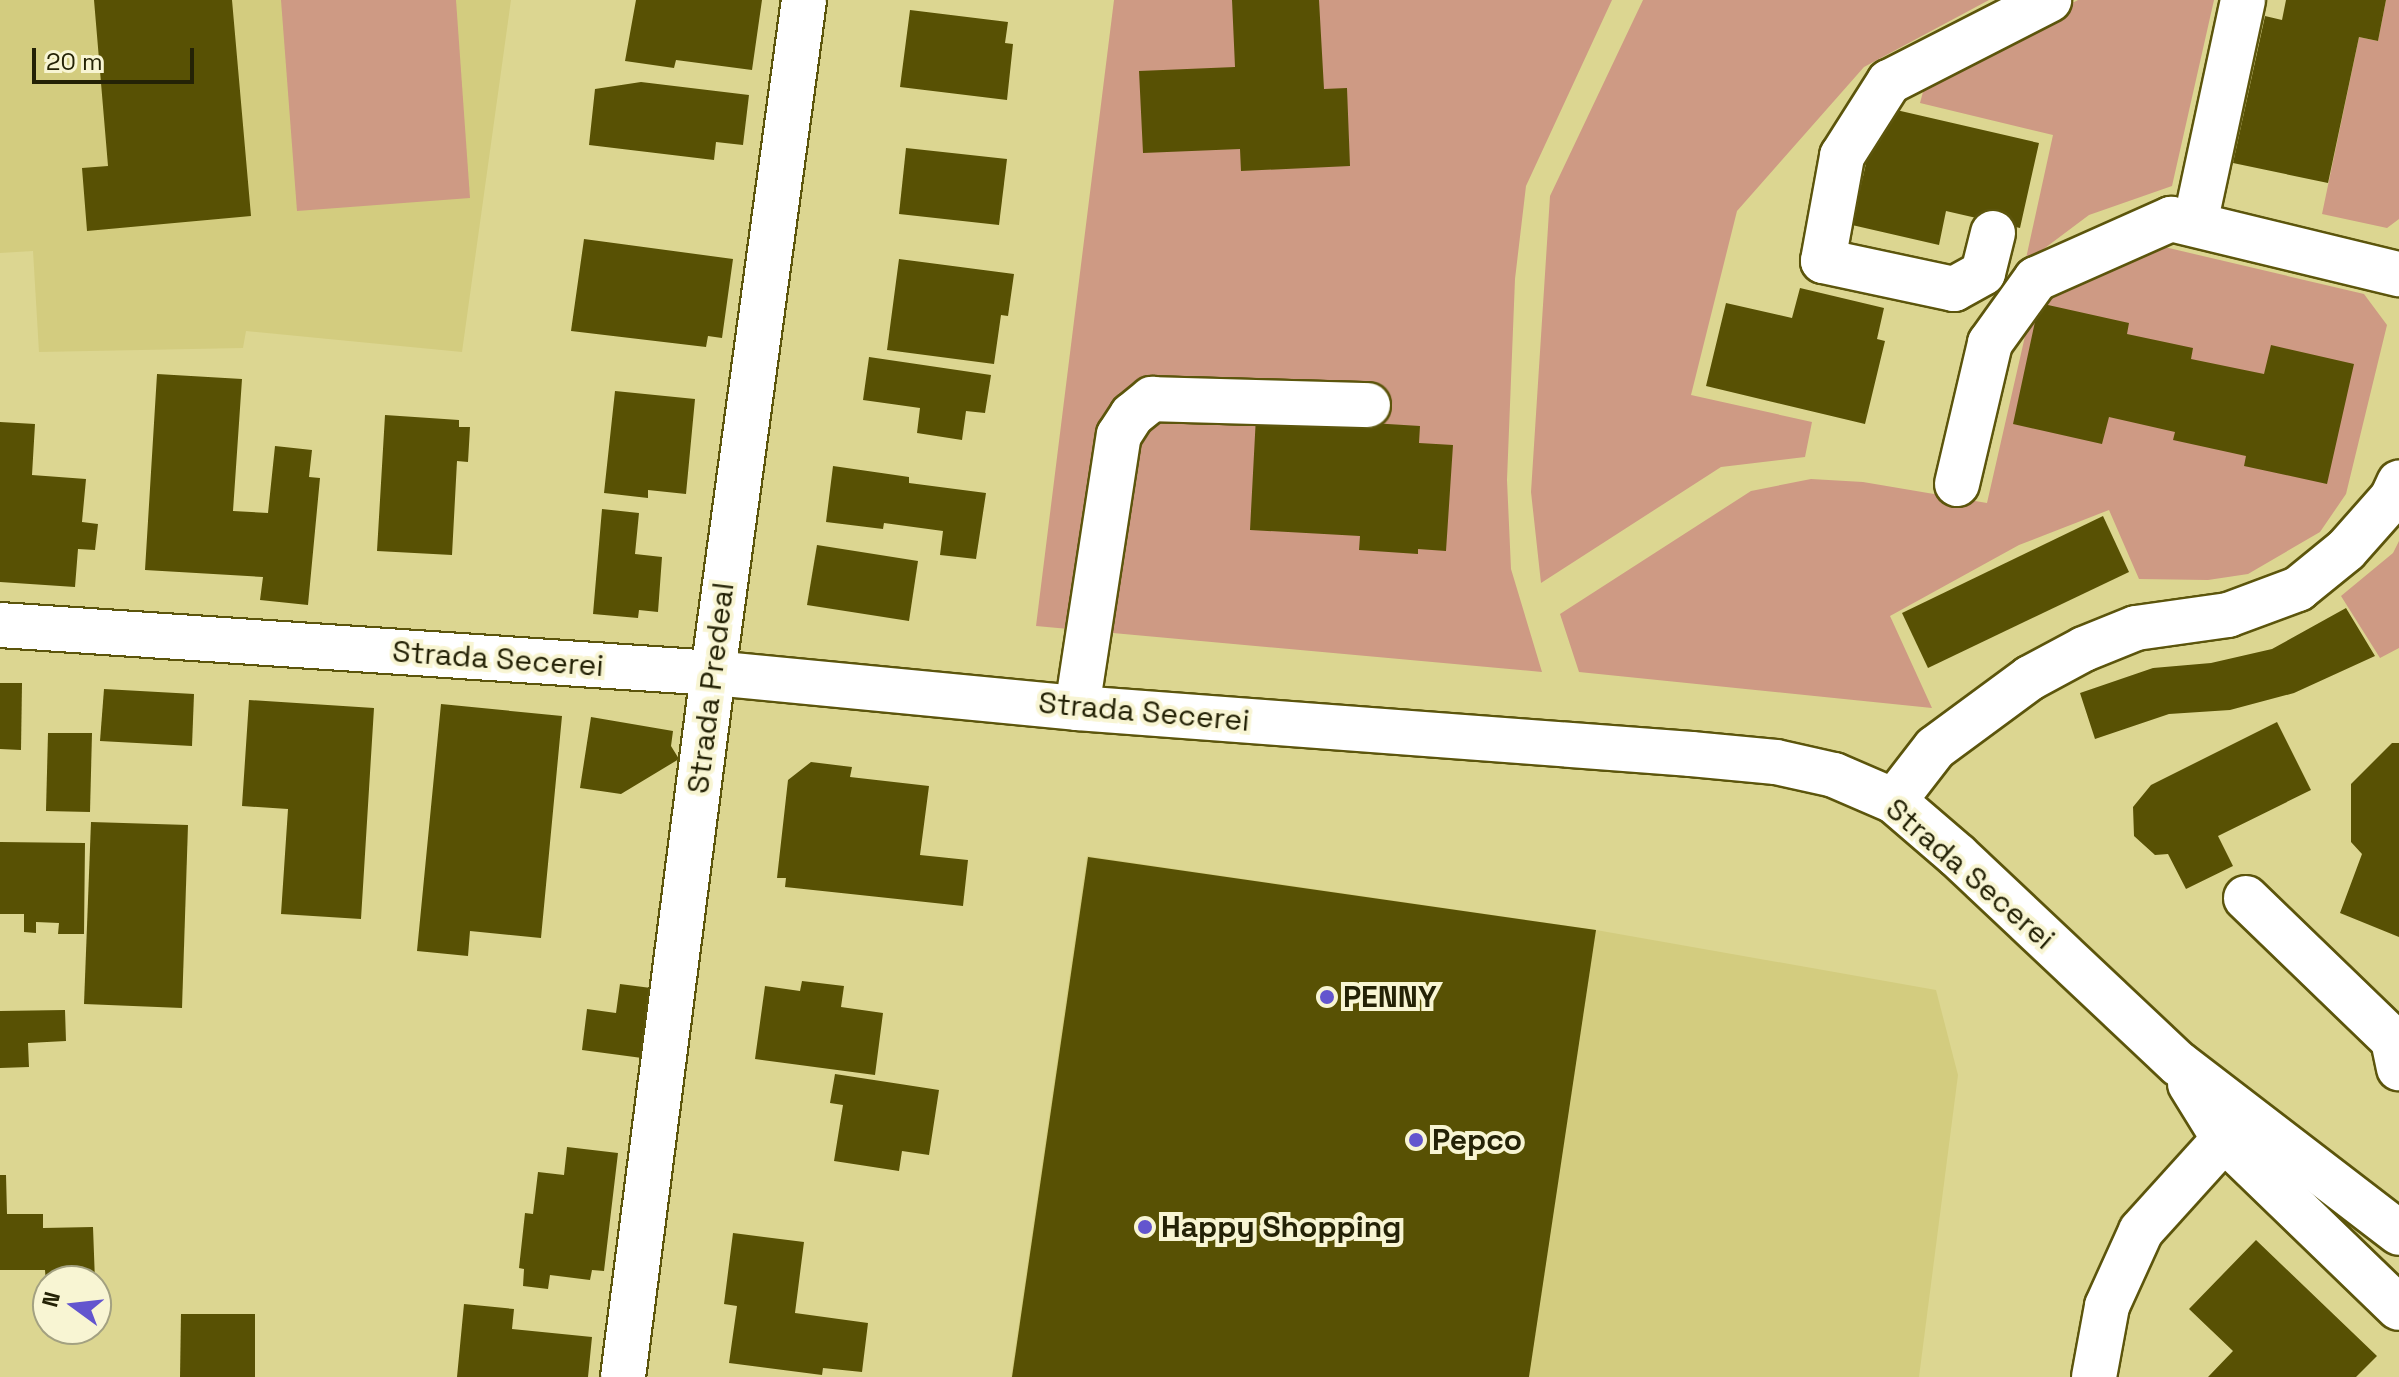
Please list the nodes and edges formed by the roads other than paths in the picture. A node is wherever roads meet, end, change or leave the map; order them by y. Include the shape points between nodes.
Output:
1 (804, 0) edge
2 (2049, 0) edge
3 (2243, 0) edge
4 (2195, 224) junction
5 (1993, 233) dead end
6 (2399, 274) edge
7 (1368, 405) dead end
8 (2399, 483) edge
9 (1957, 484) dead end
10 (0, 625) edge
11 (713, 673) junction
12 (1077, 708) junction
13 (1894, 801) junction
14 (2246, 898) dead end
15 (2179, 1064) junction
16 (2399, 1068) edge
17 (2224, 1139) junction
18 (2399, 1233) edge
19 (2399, 1308) edge
20 (623, 1377) edge
21 (2094, 1377) edge

1 - 11 street, Strada Predeal
2 - 5 street via 1889,82 1842,156 1823,261 1954,289 1983,273
3 - 4 street
4 - 6 street
4 - 9 street via 2171,219 2036,279 1990,343
7 - 12 street via 1152,399 1132,415 1119,435
8 - 13 street via 2346,550 2298,589 2228,615 2136,628 2084,649 2030,678 1935,748
10 - 11 street, Strada Secerei
11 - 12 street, Strada Secerei
11 - 20 street, Strada Predeal
12 - 13 street, Strada Secerei via 1776,762 1834,775
13 - 15 street, Strada Secerei
14 - 16 street via 2393,1040
15 - 17 street, Strada Secerei
15 - 18 street, Strada Secerei
17 - 19 street, Strada Secerei
17 - 21 street via 2141,1231 2107,1306

